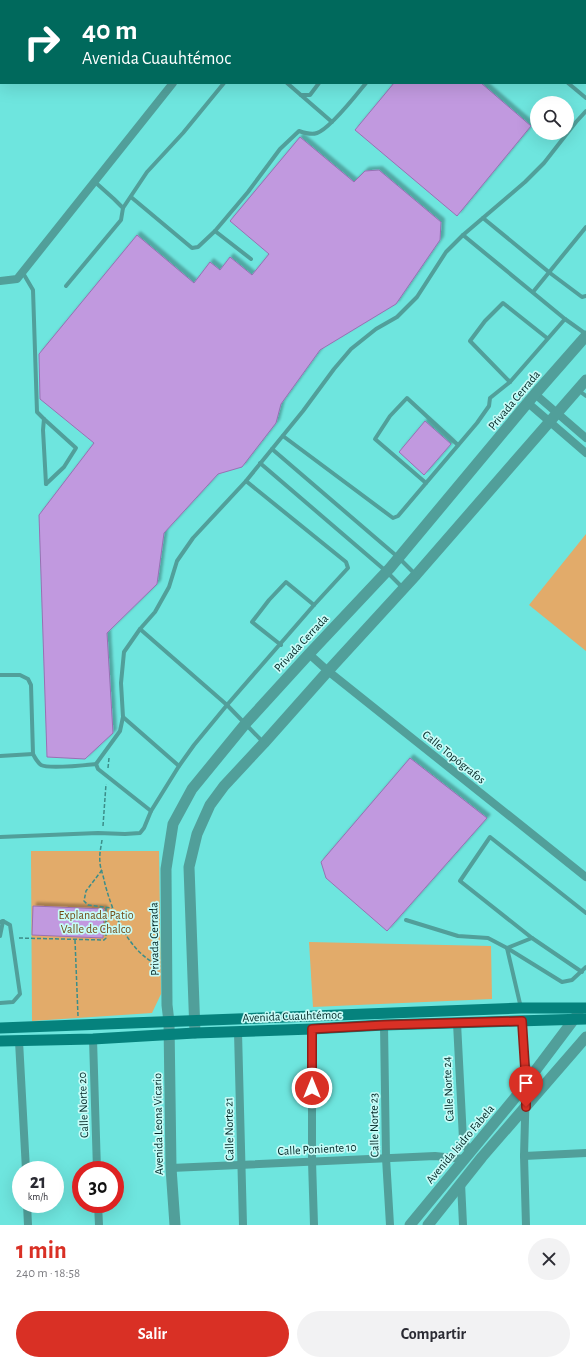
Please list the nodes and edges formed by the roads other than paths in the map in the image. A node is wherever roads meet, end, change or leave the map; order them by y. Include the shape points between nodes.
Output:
1 (173, 84) edge
2 (223, 84) edge
3 (288, 84) edge
4 (318, 84) edge
5 (365, 84) edge
6 (569, 84) edge
7 (301, 95) junction
8 (586, 98) edge
9 (586, 111) edge
10 (332, 122) junction
11 (95, 182) junction
12 (131, 197) junction
13 (123, 208) junction
14 (483, 218) junction
15 (586, 227) edge
16 (215, 231) junction
17 (463, 235) junction
18 (250, 259) dead end
19 (22, 273) junction
20 (550, 273) junction
21 (0, 281) edge
22 (66, 286) dead end
23 (533, 292) junction
24 (586, 296) edge
25 (565, 319) junction
26 (586, 335) edge
27 (547, 338) junction
28 (586, 380) edge
29 (510, 382) junction
30 (582, 392) edge
31 (535, 394) junction
32 (528, 403) junction
33 (554, 418) junction
34 (44, 419) junction
35 (283, 436) junction
36 (586, 438) edge
37 (458, 444) junction
38 (272, 449) junction
39 (586, 453) edge
40 (260, 463) junction
41 (246, 481) junction
42 (426, 483) junction
43 (398, 558) junction
44 (387, 572) junction
45 (416, 575) junction
46 (403, 589) junction
47 (314, 605) junction
48 (140, 630) junction
49 (280, 645) junction
50 (309, 654) junction
51 (328, 671) junction
52 (0, 675) edge
53 (227, 705) junction
54 (123, 717) junction
55 (246, 723) junction
56 (264, 743) junction
57 (33, 754) junction
58 (0, 756) edge
59 (96, 764) junction
60 (179, 766) junction
61 (151, 811) junction
62 (0, 837) edge
63 (586, 877) edge
64 (586, 913) edge
65 (406, 920) dead end
66 (2, 922) edge
67 (0, 936) edge
68 (532, 938) junction
69 (507, 948) junction
70 (586, 967) edge
71 (582, 972) junction
72 (0, 1003) edge
73 (585, 1006) edge
74 (521, 1008) junction
75 (586, 1019) edge
76 (574, 1020) junction
77 (194, 1021) junction
78 (522, 1021) junction
79 (169, 1022) junction
80 (457, 1023) junction
81 (384, 1025) junction
82 (0, 1028) edge
83 (312, 1029) junction
84 (238, 1032) junction
85 (195, 1033) junction
86 (170, 1034) junction
87 (586, 1037) edge
88 (93, 1039) junction
89 (0, 1041) edge
90 (19, 1041) junction
91 (526, 1083) junction
92 (526, 1107) junction
93 (586, 1153) edge
94 (467, 1156) junction
95 (524, 1156) junction
96 (386, 1158) junction
97 (26, 1161) edge
98 (97, 1161) edge
99 (312, 1161) junction
100 (241, 1164) junction
101 (171, 1168) junction
102 (461, 1183) junction
103 (27, 1213) edge
104 (98, 1213) edge
105 (28, 1225) edge
106 (99, 1225) edge
107 (175, 1225) edge
108 (243, 1225) edge
109 (314, 1225) edge
110 (390, 1225) edge
111 (410, 1225) edge
112 (428, 1225) edge
113 (463, 1225) edge
114 (526, 1225) edge

1 - 11 street
2 - 12 lane via 147,172
3 - 7 lane
4 - 7 lane via 310,95
5 - 10 lane
6 - 8 lane
7 - 10 lane
9 - 14 lane via 544,163
10 - 16 lane via 318,133 299,132 280,149
11 - 13 lane
11 - 19 street
12 - 13 lane
12 - 16 lane via 192,248 198,247
13 - 22 lane via 121,220
14 - 17 lane
14 - 20 lane
15 - 20 lane
16 - 18 lane
17 - 23 lane
17 - 35 lane via 446,252 417,297 397,317 376,329 351,349
19 - 21 street via 17,279
19 - 34 lane via 33,290 37,412
20 - 23 lane
20 - 24 lane via 582,297
23 - 25 lane
25 - 26 lane
25 - 27 lane
26 - 31 street, Privada Cerrada
27 - 29 lane
27 - 29 lane via 503,303 485,321 470,341
28 - 30 street
29 - 37 lane via 490,398 489,406
30 - 33 street
31 - 32 street, Privada Cerrada
31 - 33 street
32 - 33 street
32 - 43 street, Privada Cerrada
33 - 36 street
33 - 39 street
33 - 45 street
34 - 34 lane via 43,430 46,484 64,467 76,448
35 - 38 lane
35 - 42 lane via 394,518
37 - 42 lane
37 - 42 lane via 407,398 390,416 374,439
38 - 40 lane
38 - 43 lane
40 - 41 lane
40 - 44 lane
41 - 47 lane via 346,562 348,568
41 - 48 lane via 193,538 177,561 169,587 155,612
43 - 44 street, Privada Cerrada
43 - 45 lane
44 - 46 lane
44 - 50 street, Privada Cerrada
45 - 46 street
46 - 51 street
47 - 49 lane
47 - 49 lane via 286,582 269,600 252,622
48 - 53 lane
48 - 54 lane via 124,652 121,684
49 - 53 lane
50 - 51 street, Calle Topógrafos
50 - 55 street, Privada Cerrada
51 - 56 street
51 - 63 street, Calle Topógrafos
52 - 57 lane via 20,675 31,684
53 - 55 lane
53 - 60 lane
54 - 59 lane via 120,731
54 - 60 lane
55 - 56 lane
55 - 79 street, Privada Cerrada via 192,789 173,824 166,869
56 - 77 street via 210,805 197,834 189,867
57 - 58 lane
57 - 59 lane via 43,766
59 - 61 lane via 98,769
60 - 61 lane
61 - 62 lane via 140,833
64 - 68 lane via 490,836 460,881
65 - 69 lane via 458,936 488,938
66 - 67 lane
66 - 72 lane via 10,925 20,994 13,1002
68 - 69 lane
68 - 71 lane
69 - 71 lane via 562,982 572,980
69 - 74 lane
70 - 71 lane
73 - 74 main road, Avenida Cuauhtémoc
73 - 76 street, Avenida Isidro Fabela
74 - 77 main road, Avenida Cuauhtémoc
75 - 76 main road, Avenida Cuauhtémoc
76 - 78 main road, Avenida Cuauhtémoc
76 - 91 street, Avenida Isidro Fabela
77 - 79 main road, Avenida Cuauhtémoc
77 - 85 street
78 - 80 main road, Avenida Cuauhtémoc
78 - 91 street
79 - 82 main road, Avenida Cuauhtémoc
79 - 86 street, Avenida Leona Vicario
80 - 81 main road, Avenida Cuauhtémoc
80 - 94 street, Calle Norte 24 via 463,1139
81 - 83 main road, Avenida Cuauhtémoc
81 - 96 street, Calle Norte 23
83 - 84 main road, Avenida Cuauhtémoc
83 - 99 street
84 - 85 main road, Avenida Cuauhtémoc
84 - 100 street, Calle Norte 21
85 - 86 main road, Avenida Cuauhtémoc
86 - 88 main road, Avenida Cuauhtémoc
86 - 101 street, Avenida Leona Vicario
87 - 92 street
88 - 90 main road, Avenida Cuauhtémoc
88 - 98 street, Calle Norte 20
89 - 90 main road, Avenida Cuauhtémoc
90 - 97 street
91 - 92 street
91 - 94 street, Avenida Isidro Fabela
92 - 95 street
92 - 102 street
93 - 95 street
94 - 96 street, Calle Poniente 10
94 - 111 street, Avenida Isidro Fabela
95 - 114 street
96 - 99 street, Calle Poniente 10
96 - 110 street, Calle Norte 23
99 - 100 street, Calle Poniente 10
99 - 109 street
100 - 101 street, Calle Poniente 10
100 - 108 street, Calle Norte 21
101 - 107 street, Avenida Leona Vicario
102 - 112 street
102 - 113 street
103 - 105 street
104 - 106 street

